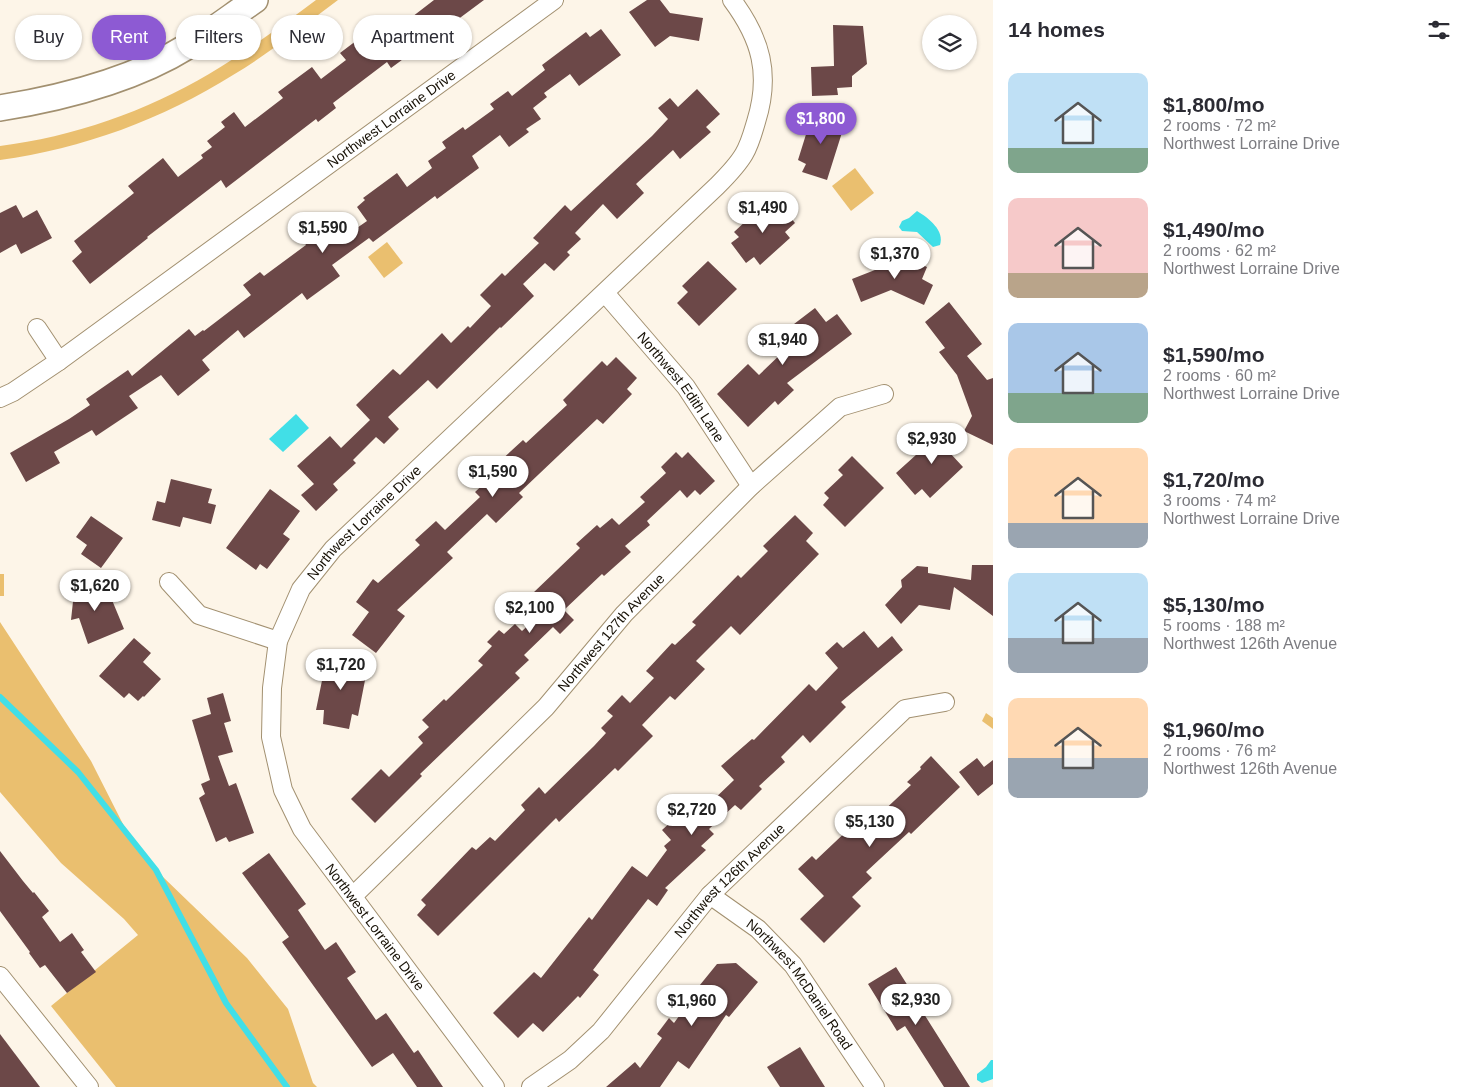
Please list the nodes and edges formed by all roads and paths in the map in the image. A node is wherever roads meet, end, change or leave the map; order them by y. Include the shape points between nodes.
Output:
1 (255, 0) edge
2 (554, 0) edge
3 (732, 0) edge
4 (0, 108) edge
5 (605, 293) junction
6 (37, 328) dead end
7 (59, 361) junction
8 (884, 394) dead end
9 (0, 398) edge
10 (751, 486) junction
11 (169, 582) dead end
12 (278, 641) junction
13 (945, 702) dead end
14 (710, 895) junction
15 (353, 896) junction
16 (0, 976) edge
17 (89, 1087) edge
18 (495, 1087) edge
19 (531, 1087) edge
20 (875, 1087) edge

1 - 4 main road via 187,46 141,69 57,97
2 - 7 street, Northwest Lorraine Drive
3 - 5 street, Northwest Lorraine Drive via 746,19 759,48 763,75 761,105 745,153 731,172
5 - 10 street, Northwest Edith Lane via 686,386
5 - 12 street, Northwest Lorraine Drive via 333,549 301,589
6 - 7 street
7 - 9 street, Northwest Lorraine Drive
8 - 10 street, Northwest 127th Avenue via 840,406
10 - 15 street, Northwest 127th Avenue via 624,614 546,708
11 - 12 street via 198,616
12 - 15 street, Northwest Lorraine Drive via 272,688 271,737 283,790 302,829
13 - 14 street, Northwest 126th Avenue via 905,709
14 - 19 street, Northwest 126th Avenue via 601,1031 570,1060
14 - 20 street, Northwest McDaniel Road via 758,929 793,965
15 - 18 street, Northwest Lorraine Drive
16 - 17 street

